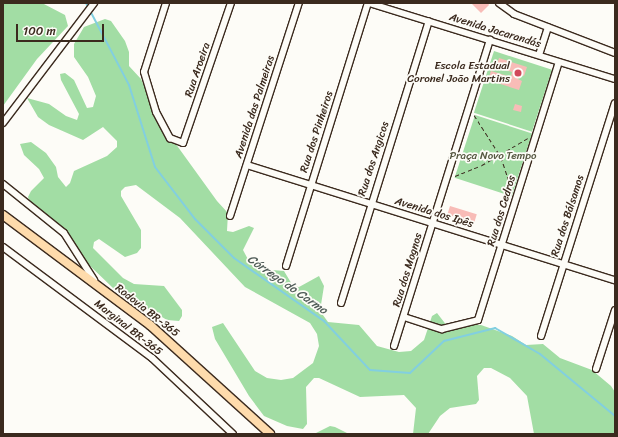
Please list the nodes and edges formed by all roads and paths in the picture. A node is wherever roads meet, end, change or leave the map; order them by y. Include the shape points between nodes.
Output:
1 (94, 3) edge
2 (166, 3) edge
3 (231, 3) edge
4 (299, 3) edge
5 (369, 3) edge
6 (499, 3) edge
7 (429, 21) junction
8 (548, 28) junction
9 (490, 40) junction
10 (615, 53) edge
11 (539, 55) junction
12 (559, 62) junction
13 (615, 79) edge
14 (615, 103) edge
15 (469, 107) junction
16 (3, 123) edge
17 (536, 134) junction
18 (499, 155) junction
19 (247, 165) junction
20 (446, 179) junction
21 (3, 184) edge
22 (310, 185) junction
23 (516, 200) junction
24 (371, 204) junction
25 (3, 215) edge
26 (230, 216) dead end
27 (433, 223) junction
28 (502, 245) junction
29 (3, 247) edge
30 (563, 264) junction
31 (286, 266) dead end
32 (615, 280) edge
33 (102, 289) junction
34 (341, 303) dead end
35 (615, 310) edge
36 (404, 316) junction
37 (541, 336) dead end
38 (394, 346) dead end
39 (596, 369) dead end
40 (233, 434) edge
41 (270, 434) edge

1 - 16 street
2 - 3 street, Rua Aroeira via 144,72 156,112 170,138 184,143
4 - 19 street, Avenida das Palmeiras
5 - 7 street, Avenida Jacarandás
5 - 22 street, Rua dos Pinheiros
6 - 8 street via 514,14
7 - 9 street, Avenida Jacarandás
7 - 24 street, Rua dos Angicos
8 - 10 street
8 - 11 street
9 - 11 street, Avenida Jacarandás
9 - 15 street, Rua dos Mognos
11 - 12 street, Avenida Jacarandás
12 - 13 street, Avenida Jacarandás
12 - 17 street, Rua dos Cedros
14 - 30 street, Rua dos Bálsamos
15 - 18 path
15 - 20 street, Rua dos Mognos
17 - 18 path
17 - 23 street, Rua dos Cedros
18 - 20 path via 482,165
18 - 23 path
19 - 22 street, Avenida dos Ipês
19 - 26 street, Avenida das Palmeiras
20 - 27 street, Rua dos Mognos
21 - 33 street, Marginal BR-365 via 64,233
22 - 24 street, Avenida dos Ipês
22 - 31 street, Rua dos Pinheiros
23 - 28 street, Rua dos Cedros
24 - 27 street, Avenida dos Ipês
24 - 34 street, Rua dos Angicos
25 - 33 main road, Rodovia BR-365
27 - 28 street, Avenida dos Ipês
27 - 36 street, Rua dos Mognos
28 - 30 street, Avenida dos Ipês
28 - 36 street, Rua dos Cedros via 478,320 442,329
29 - 40 street, Marginal BR-365 via 152,358
30 - 32 street, Avenida dos Ipês
30 - 37 street, Rua dos Bálsamos
33 - 41 main road, Rodovia BR-365 via 162,336
35 - 39 street
36 - 38 street, Rua dos Mognos

